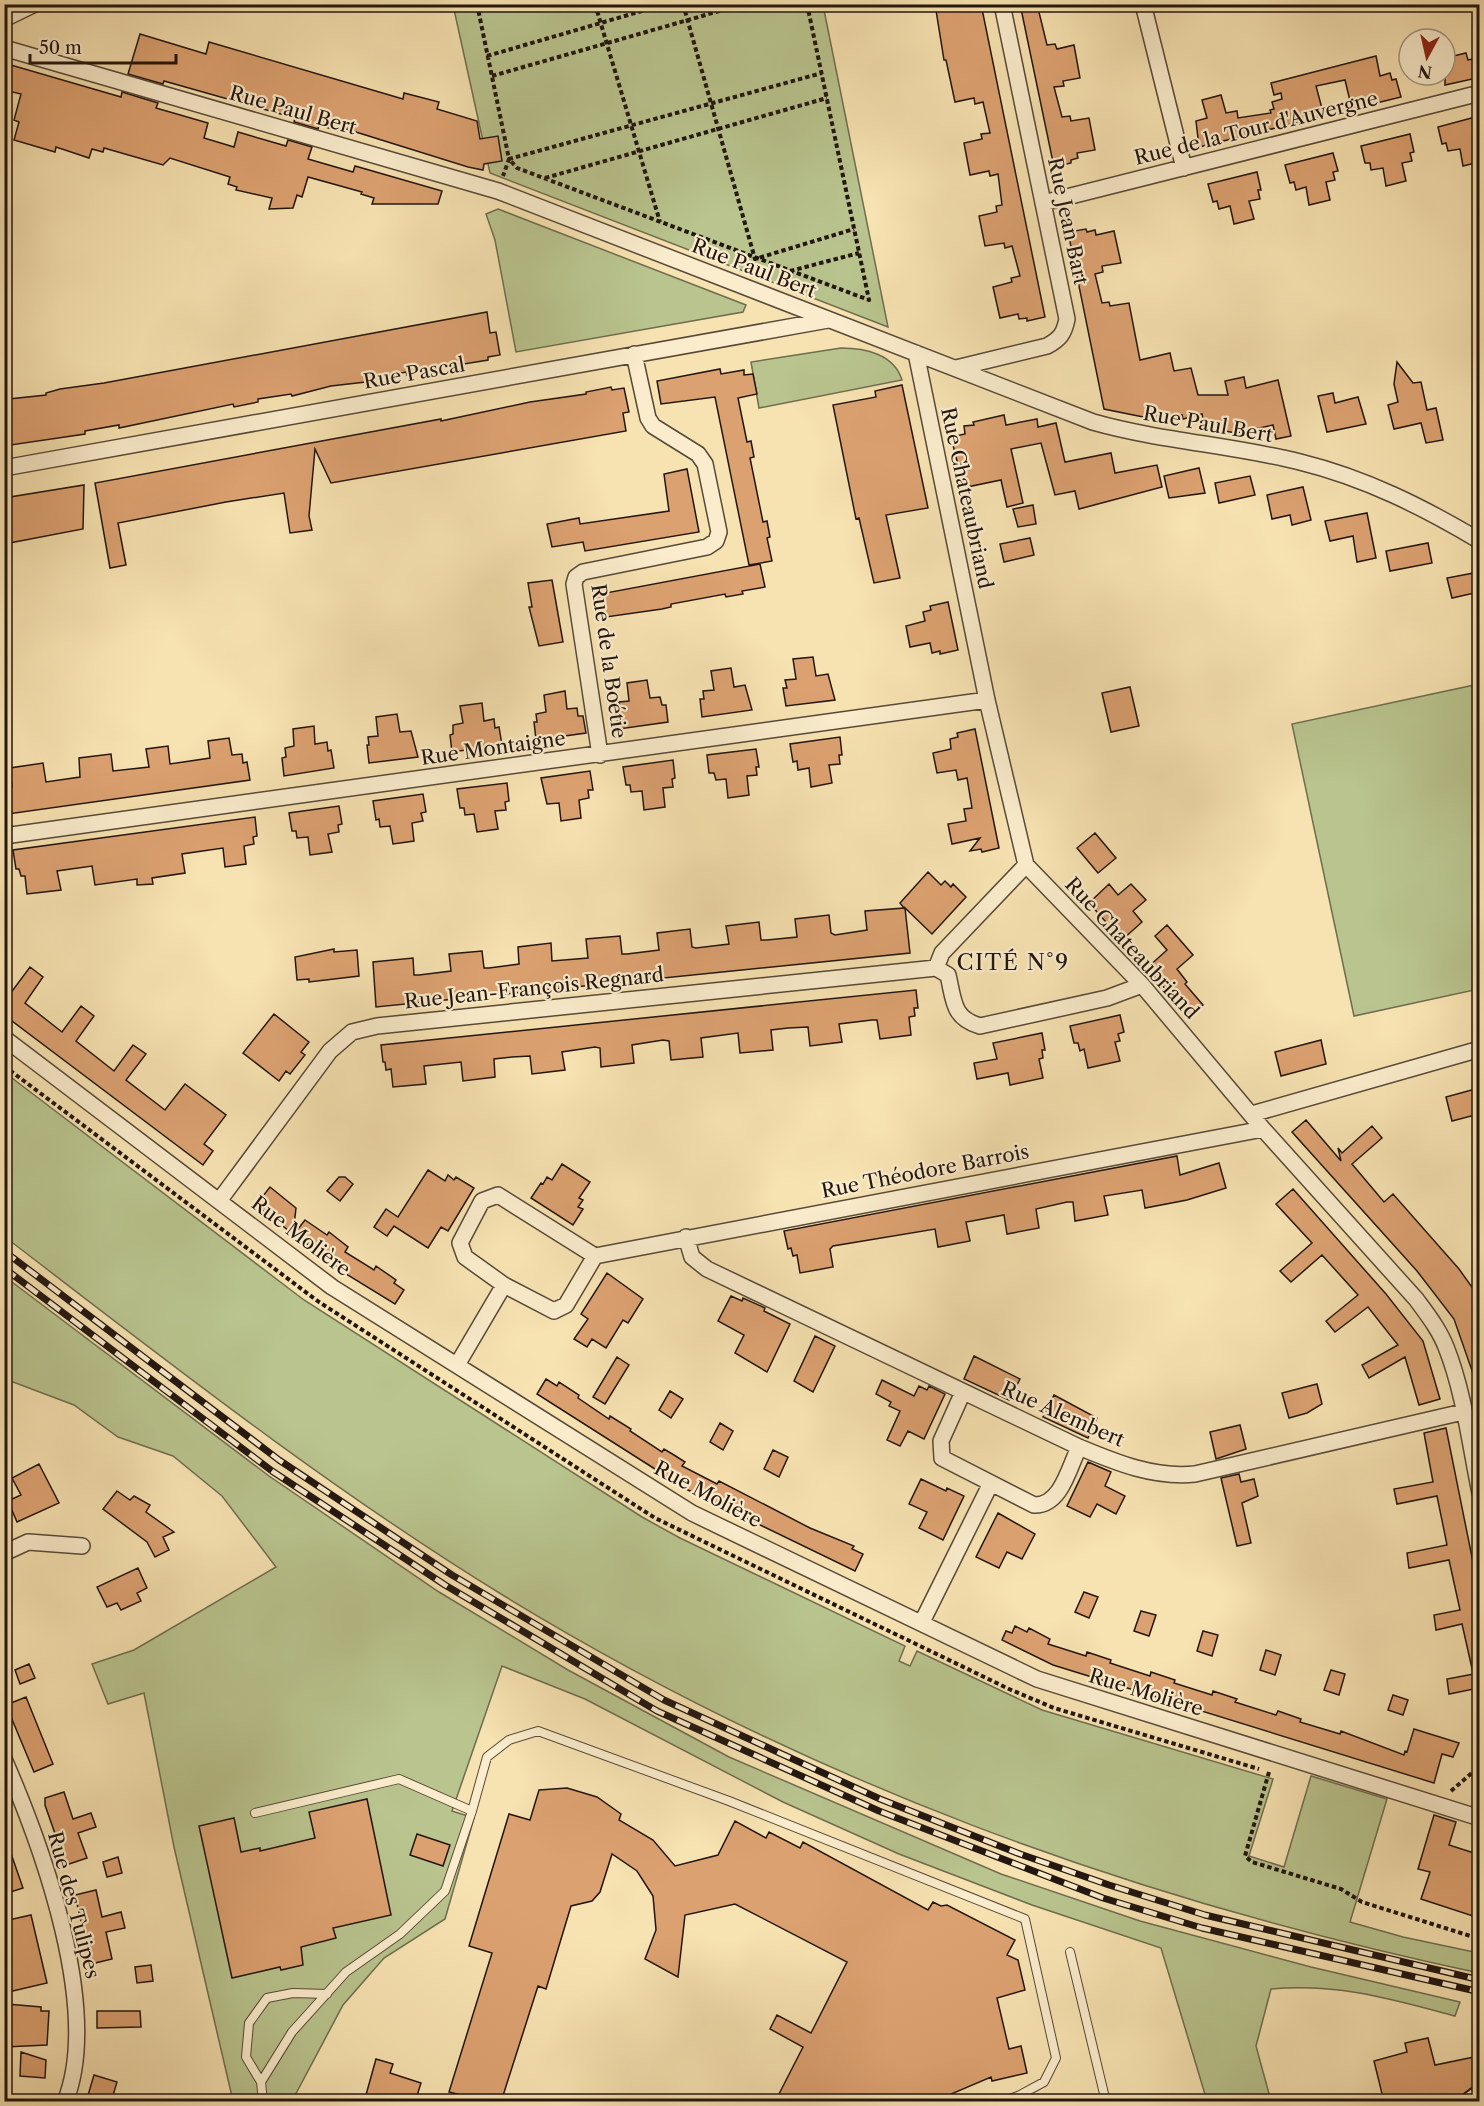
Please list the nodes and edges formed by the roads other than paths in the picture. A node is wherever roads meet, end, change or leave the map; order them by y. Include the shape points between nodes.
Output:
1 (35, 4) edge
2 (1002, 4) edge
3 (1143, 4) edge
4 (4, 19) edge
5 (4, 48) edge
6 (1479, 93) edge
7 (1184, 168) junction
8 (1043, 203) junction
9 (830, 320) junction
10 (916, 353) junction
11 (634, 354) junction
12 (956, 368) junction
13 (4, 468) edge
14 (1479, 541) edge
15 (987, 700) junction
16 (600, 755) junction
17 (4, 836) edge
18 (1026, 865) junction
19 (936, 968) junction
20 (1142, 985) junction
21 (4, 1038) edge
22 (1479, 1049) edge
23 (1252, 1114) junction
24 (1263, 1129) junction
25 (219, 1201) junction
26 (686, 1237) junction
27 (595, 1256) junction
28 (504, 1285) junction
29 (457, 1365) junction
30 (963, 1392) junction
31 (1463, 1412) junction
32 (1079, 1447) junction
33 (991, 1483) junction
34 (1479, 1493) edge
35 (82, 1546) dead end
36 (4, 1553) edge
37 (922, 1622) junction
38 (4, 1759) edge
39 (472, 1811) junction
40 (255, 1813) dead end
41 (1479, 1818) edge
42 (1070, 1952) dead end
43 (327, 1994) junction
44 (261, 2082) junction
45 (1479, 2097) edge
46 (65, 2102) edge
47 (263, 2102) edge
48 (1001, 2102) edge
49 (1106, 2102) edge
50 (1473, 2102) edge

1 - 4 street
2 - 8 street, Rue Jean Bart
3 - 7 street
5 - 9 street, Rue Paul Bert via 498,191
6 - 7 street, Rue de la Tour d'Auvergne
7 - 8 street, Rue de la Tour d'Auvergne
8 - 12 street, Rue Jean Bart via 1067,319 1064,332 1047,346
9 - 10 street, Rue Paul Bert
9 - 11 street, Rue Pascal
10 - 12 street, Rue Paul Bert
10 - 15 street, Rue Chateaubriand
11 - 13 street, Rue Pascal
11 - 16 street, Rue de la Boétie via 653,426 698,454 705,464 719,532 716,541 707,547 583,572 576,577
12 - 14 street, Rue Paul Bert via 1101,425 1251,451 1342,474 1401,497
15 - 16 street, Rue Montaigne
15 - 18 street, Rue Chateaubriand
16 - 17 street, Rue Montaigne
18 - 19 street via 942,953
18 - 20 street, Rue Chateaubriand
19 - 20 street via 948,975 958,1015 980,1026 1107,998
19 - 25 street, Rue Jean-François Regnard via 377,1026 352,1032 330,1052
20 - 23 street, Rue Chateaubriand
21 - 25 street, Rue Molière
22 - 23 street
23 - 24 street, Rue Chateaubriand
24 - 26 street, Rue Théodore Barrois
24 - 31 street, Rue Chateaubriand via 1416,1299 1451,1362
25 - 29 street, Rue Molière via 332,1287
26 - 27 street, Rue Théodore Barrois
26 - 30 street, Rue Alembert via 692,1257 707,1269
27 - 28 street via 566,1305 554,1311
27 - 28 street via 498,1195 482,1201 460,1243 465,1257
28 - 29 street
29 - 37 street, Rue Molière via 692,1513
30 - 32 street, Rue Alembert
30 - 33 street via 941,1441 940,1453 947,1463
31 - 32 street, Rue Alembert via 1180,1475 1139,1469
31 - 34 street, Rue Chateaubriand
32 - 33 street via 1051,1502 1034,1505
33 - 37 street
35 - 36 street via 28,1542
37 - 41 street, Rue Molière via 1057,1687
38 - 46 street, Rue des Tulipes via 38,1846 68,1952 76,1996 77,2060
39 - 40 lane via 399,1779
39 - 43 lane via 445,1891 400,1934 346,1972
39 - 48 lane via 487,1757 509,1740 538,1731 729,1801 1025,1919 1056,2058 1044,2082
42 - 49 lane
43 - 44 lane via 292,2032
43 - 44 lane via 293,1993 267,1998 249,2023 246,2057
44 - 47 lane
45 - 50 street

